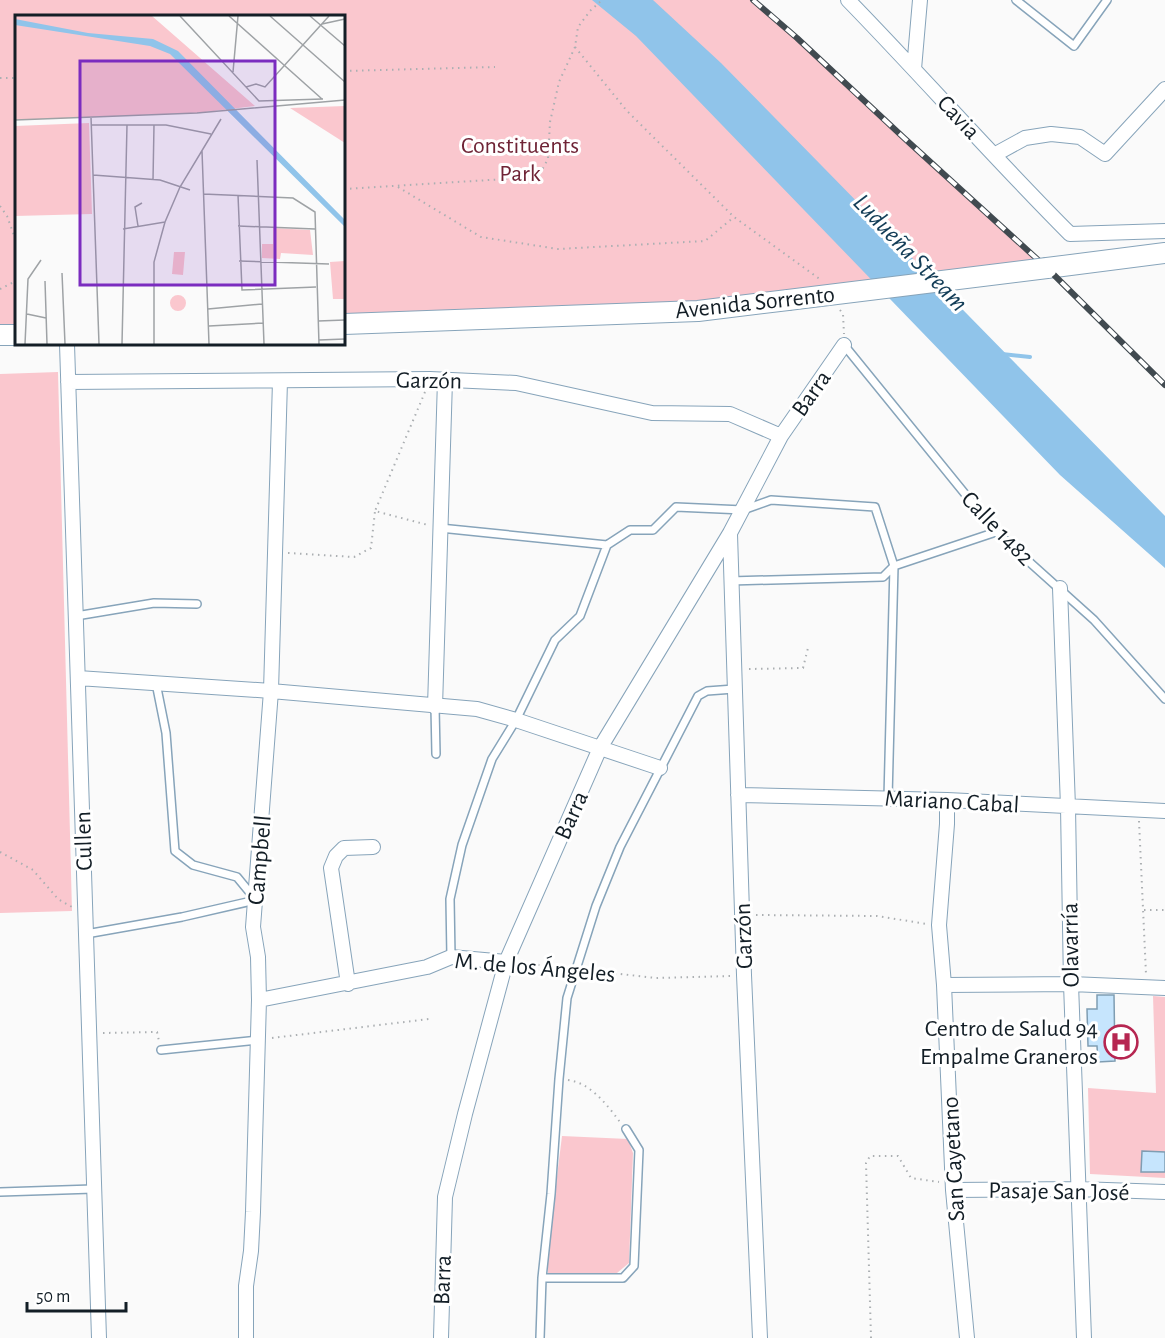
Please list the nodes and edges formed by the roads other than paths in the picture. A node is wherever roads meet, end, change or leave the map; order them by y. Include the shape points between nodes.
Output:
1 (848, 0) edge
2 (920, 0) edge
3 (1016, 0) edge
4 (1107, 0) edge
5 (915, 69) junction
6 (1165, 89) edge
7 (994, 155) junction
8 (1165, 231) edge
9 (1165, 253) edge
10 (345, 324) edge
11 (67, 345) edge
12 (844, 345) joint
13 (445, 380) junction
14 (280, 381) junction
15 (68, 382) junction
16 (781, 436) junction
17 (744, 510) junction
18 (439, 528) junction
19 (996, 532) junction
20 (730, 533) junction
21 (608, 545) junction
22 (894, 566) junction
23 (730, 581) junction
24 (1060, 588) junction
25 (197, 604) dead end
26 (76, 616) junction
27 (78, 678) junction
28 (156, 683) junction
29 (734, 689) junction
30 (271, 691) junction
31 (1165, 699) edge
32 (435, 706) junction
33 (516, 720) junction
34 (600, 748) junction
35 (436, 754) dead end
36 (660, 768) junction
37 (738, 795) junction
38 (888, 798) junction
39 (947, 800) junction
40 (1068, 807) junction
41 (1165, 811) edge
42 (373, 847) dead end
43 (256, 900) junction
44 (86, 934) junction
45 (451, 957) junction
46 (506, 962) junction
47 (348, 984) junction
48 (1071, 984) junction
49 (944, 985) junction
50 (1165, 988) edge
51 (259, 1000) junction
52 (258, 1040) junction
53 (161, 1050) road end
54 (626, 1129) road end
55 (93, 1189) junction
56 (1078, 1189) junction
57 (953, 1190) junction
58 (0, 1192) edge
59 (1165, 1192) edge
60 (542, 1278) junction
61 (99, 1338) edge
62 (246, 1338) edge
63 (441, 1338) edge
64 (540, 1338) edge
65 (760, 1338) edge
66 (967, 1338) edge
67 (1084, 1338) edge

1 - 5 street, Cavia
2 - 5 street
3 - 4 lane via 1074,46
5 - 7 street, Cavia
6 - 7 street via 1105,154 1080,137 1051,134 1025,138
7 - 8 street, Cavia via 1070,234
9 - 10 main road, Avenida Sorrento, bridge via 698,311
11 - 15 street, Cullen
12 - 16 street, Barra
12 - 19 lane, Calle 1482
13 - 14 street, Garzón
13 - 16 street, Garzón via 516,382 652,413 730,414
13 - 18 street
14 - 15 street, Garzón
14 - 30 street, Campbell
15 - 26 street, Cullen
16 - 17 street, Barra
17 - 20 street, Barra
17 - 21 lane via 676,507 653,530 630,530
17 - 22 lane via 771,500 875,507
18 - 21 lane
18 - 32 street
19 - 22 lane
19 - 24 lane, Calle 1482
20 - 23 street, Garzón
20 - 34 street, Barra
21 - 33 lane via 580,616 555,640
22 - 23 lane via 883,576
22 - 38 lane
23 - 29 street, Garzón
24 - 31 lane, Calle 1482
24 - 40 street, Olavarría
25 - 26 lane via 154,603
26 - 27 street, Cullen
27 - 28 street
27 - 44 street, Cullen
28 - 30 street
28 - 43 lane via 166,733 175,851 193,865 237,877
29 - 36 lane via 698,696
29 - 37 street, Garzón
30 - 32 street
30 - 43 street, Campbell
32 - 33 street via 477,709
32 - 35 lane
33 - 34 street
33 - 45 lane via 492,759 462,845 450,898
34 - 36 street
34 - 46 street, Barra
36 - 60 lane via 604,886 567,998
37 - 38 street, Mariano Cabal
37 - 65 street, Garzón
38 - 39 street, Mariano Cabal
39 - 40 street, Mariano Cabal
39 - 49 street, San Cayetano via 939,926
40 - 41 street, Mariano Cabal
40 - 48 street, Olavarría
42 - 47 street via 345,848 331,868
43 - 44 lane
43 - 51 street, Campbell via 253,927
44 - 55 street, Cullen
45 - 46 street, M. de los Ángeles
45 - 47 street, M. de los Ángeles
46 - 63 street, Barra via 445,1197
47 - 51 street, M. de los Ángeles
48 - 49 street
48 - 50 street
48 - 56 street, Olavarría
49 - 57 street, San Cayetano
51 - 52 street, Campbell
52 - 53 lane
52 - 62 street, Campbell
54 - 60 lane via 639,1150 634,1266 623,1278
55 - 58 lane
55 - 61 street, Cullen
56 - 57 street, Pasaje San José
56 - 59 street, Pasaje San José
56 - 67 street, Olavarría
57 - 66 street, San Cayetano
60 - 64 lane

